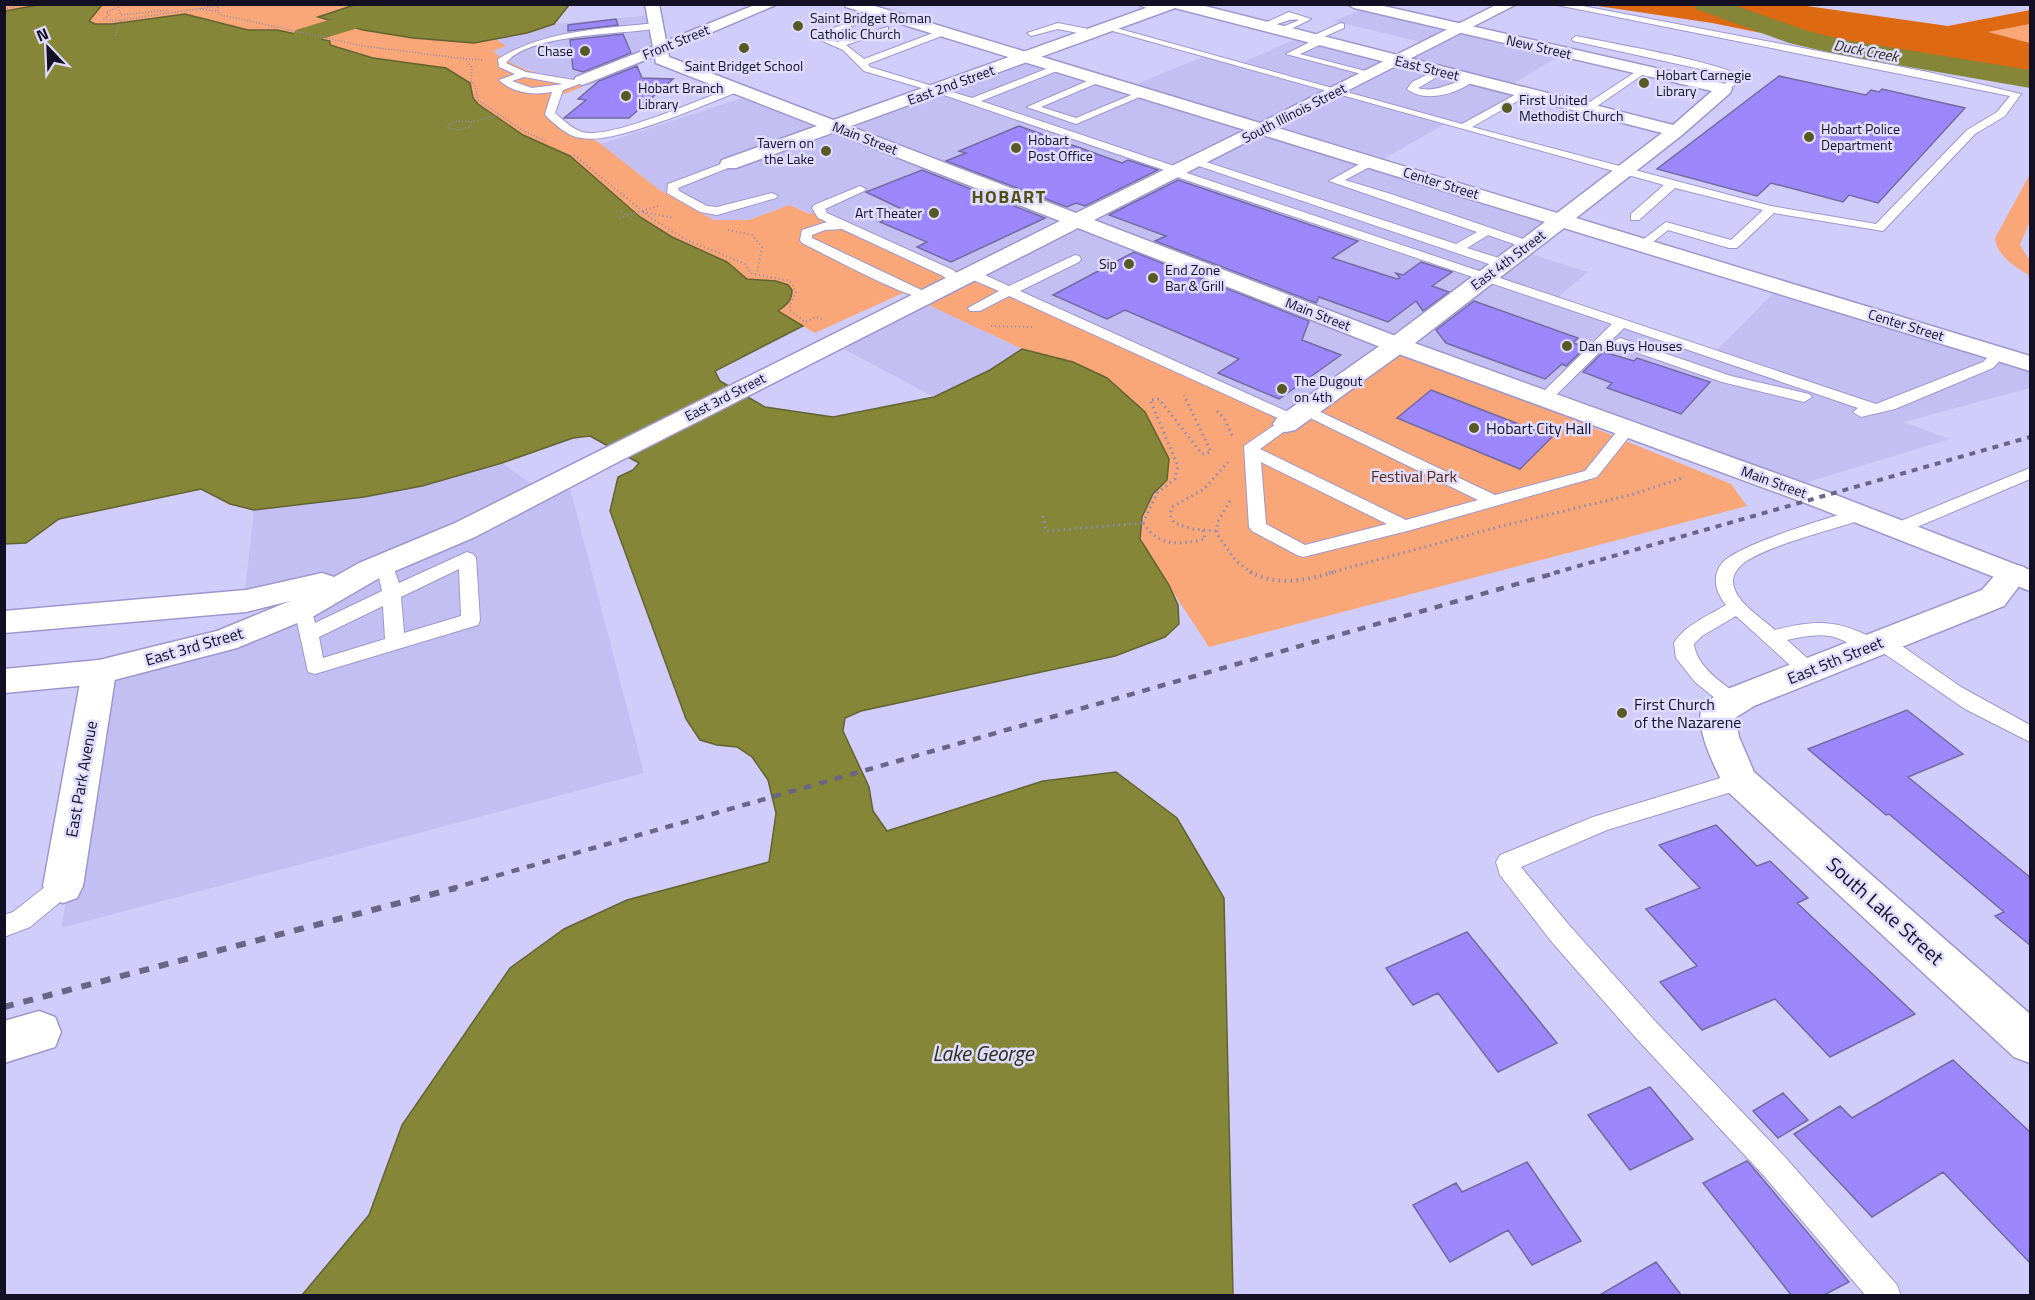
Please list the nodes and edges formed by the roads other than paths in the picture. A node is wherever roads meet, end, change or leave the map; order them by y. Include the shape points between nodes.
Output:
1 (652, 4) edge
2 (771, 4) edge
3 (851, 4) edge
4 (1139, 4) edge
5 (1178, 4) edge
6 (1354, 4) edge
7 (1510, 4) edge
8 (1556, 4) edge
9 (1165, 7) edge
10 (1609, 16) junction
11 (884, 22) junction
12 (656, 26) junction
13 (1262, 26) junction
14 (1341, 26) dead end
15 (1461, 29) junction
16 (1100, 31) junction
17 (1281, 31) junction
18 (944, 32) junction
19 (1031, 33) dead end
20 (1576, 39) junction
21 (1317, 40) junction
22 (836, 45) junction
23 (1766, 45) junction
24 (660, 49) junction
25 (1558, 51) junction
26 (1755, 51) dead end
27 (1027, 57) junction
28 (1398, 61) junction
29 (863, 63) junction
30 (1059, 67) junction
31 (1441, 71) junction
32 (1643, 71) junction
33 (524, 74) junction
34 (1370, 75) junction
35 (1099, 79) junction
36 (1471, 79) junction
37 (579, 82) junction
38 (737, 89) junction
39 (1724, 89) junction
40 (558, 90) junction
41 (938, 90) junction
42 (1337, 91) junction
43 (1144, 93) junction
44 (1525, 93) junction
45 (973, 102) junction
46 (1586, 109) junction
47 (836, 127) junction
48 (1464, 127) junction
49 (1262, 129) junction
50 (1676, 132) junction
51 (1197, 162) junction
52 (1371, 162) junction
53 (729, 164) joint
54 (1622, 171) junction
55 (1177, 172) junction
56 (1673, 183) junction
57 (860, 189) dead end
58 (772, 196) dead end
59 (1771, 209) junction
60 (1561, 220) junction
61 (1078, 221) junction
62 (1656, 223) junction
63 (844, 225) junction
64 (1487, 231) junction
65 (1528, 245) junction
66 (1644, 245) junction
67 (1457, 249) junction
68 (1075, 259) dead end
69 (1495, 270) junction
70 (965, 277) junction
71 (1007, 291) junction
72 (927, 296) junction
73 (975, 308) dead end
74 (1629, 324) junction
75 (1620, 342) junction
76 (1397, 345) junction
77 (1999, 354) junction
78 (2031, 364) edge
79 (1779, 376) junction
80 (1769, 389) junction
81 (1552, 401) junction
82 (1872, 408) junction
83 (1294, 418) junction
84 (1628, 428) junction
85 (1253, 452) junction
86 (2031, 473) edge
87 (1494, 501) junction
88 (1861, 514) junction
89 (1405, 526) junction
90 (1897, 529) junction
91 (377, 567) junction
92 (2022, 577) edge
93 (392, 594) junction
94 (1738, 607) junction
95 (306, 621) junction
96 (4, 622) edge
97 (1772, 637) junction
98 (395, 643) junction
99 (1877, 644) junction
100 (1809, 671) junction
101 (99, 672) junction
102 (4, 681) edge
103 (1733, 702) junction
104 (2031, 734) edge
105 (1740, 781) junction
106 (63, 886) joint
107 (4, 926) edge
108 (2031, 1042) edge
109 (1886, 1296) edge

1 - 12 street
2 - 24 street, Front Street
3 - 11 street, Center Street
4 - 9 lane
5 - 13 street, East Street
6 - 15 street, New Street
7 - 15 street, South Illinois Street
8 - 10 lane
9 - 16 street, East 2nd Street
10 - 20 lane
10 - 23 lane
11 - 18 street, Center Street
11 - 22 lane
11 - 22 lane via 815,36
12 - 24 street
12 - 33 lane via 546,41 501,62
13 - 17 street, East Street
13 - 17 lane via 1289,15 1307,19
14 - 21 lane
15 - 25 street, New Street
15 - 28 street, South Illinois Street
16 - 19 lane via 1058,26
16 - 27 street, East 2nd Street
16 - 42 lane
17 - 21 street, East Street
18 - 27 street, Center Street
18 - 29 lane
20 - 25 lane
20 - 39 lane via 1706,67 1738,78
21 - 28 street, East Street
21 - 34 lane via 1291,54
22 - 29 lane via 846,48
23 - 26 lane
23 - 59 lane via 2016,94 2001,114 1971,132 1879,228
24 - 37 street, Front Street
24 - 38 street, Main Street via 662,60
25 - 32 street, New Street
27 - 30 street, Center Street
27 - 41 street, East 2nd Street
28 - 31 street, East Street
28 - 34 street, South Illinois Street
29 - 41 lane via 867,69
30 - 35 street, Center Street
30 - 45 lane
31 - 36 street, East Street
31 - 36 lane via 1412,89 1442,92
32 - 39 street, New Street
32 - 46 lane
33 - 37 lane
33 - 40 lane via 504,80 513,87
34 - 42 street, South Illinois Street
35 - 43 street, Center Street
35 - 43 lane via 1032,107 1076,121
36 - 44 street, East Street
37 - 40 lane
38 - 40 lane via 635,125 591,136 576,134 550,114
38 - 47 street, Main Street
39 - 50 street, East 4th Street
41 - 45 lane
41 - 47 street, East 2nd Street
42 - 48 lane
42 - 49 street, South Illinois Street
43 - 49 street, Center Street
44 - 46 street, East Street
44 - 48 lane
45 - 55 lane
46 - 50 street, East Street
47 - 53 street, East 2nd Street
47 - 61 street, Main Street
48 - 54 lane
49 - 51 street, South Illinois Street
49 - 52 street, Center Street
50 - 54 street, East 4th Street
51 - 55 street, South Illinois Street
51 - 67 lane
52 - 60 street, Center Street
52 - 64 lane via 1335,181
53 - 58 lane via 672,186 674,193 704,209 717,211
54 - 56 lane
54 - 60 street, East 4th Street
55 - 61 street, South Illinois Street
55 - 69 lane
56 - 59 lane
56 - 62 lane via 1635,217
57 - 63 lane via 818,208 822,215
59 - 62 lane via 1733,245
60 - 65 street, East 4th Street
60 - 66 street, Center Street
61 - 70 street, East 3rd Street
61 - 76 street, Main Street
62 - 66 lane
63 - 70 lane via 948,273
63 - 72 lane via 806,232 806,240
64 - 65 lane
64 - 67 lane
65 - 69 street, East 4th Street
66 - 77 street, Center Street
67 - 69 lane
68 - 71 lane
69 - 74 lane
69 - 76 street, East 4th Street
70 - 71 lane
70 - 72 street, East 3rd Street
71 - 73 lane
71 - 83 lane
72 - 91 street, East 3rd Street via 465,530
74 - 75 lane
74 - 79 lane
74 - 81 lane
75 - 80 lane
75 - 81 lane
76 - 81 street, Main Street
76 - 83 street, East 4th Street
77 - 78 street, Center Street
77 - 82 lane via 1988,364 1890,406
79 - 80 lane
79 - 82 lane
80 - 82 lane via 1854,414
81 - 84 street, Main Street
83 - 85 lane via 1252,446
83 - 87 lane
84 - 87 lane via 1591,474
84 - 88 street, Main Street
85 - 89 lane
85 - 89 lane via 1257,527 1303,551
86 - 90 lane
87 - 89 lane
88 - 90 street, Main Street
88 - 94 lane via 1737,559 1728,568 1724,582
90 - 92 street, Main Street
91 - 93 lane
91 - 95 street, East 3rd Street
91 - 96 street, East 3rd Street via 246,602
92 - 99 street, East 5th Street via 1993,598
93 - 95 lane
93 - 98 lane
93 - 98 lane via 467,558 471,620
94 - 97 lane
94 - 103 lane via 1695,631 1684,643 1686,658
95 - 98 lane via 315,667
95 - 101 street, East 3rd Street
97 - 99 lane via 1824,627
97 - 100 lane
99 - 100 street, East 5th Street
99 - 104 lane via 1993,717
100 - 103 street, East 5th Street
101 - 102 street, East 3rd Street
101 - 106 street, East Park Avenue
103 - 105 street via 1717,713 1721,737
105 - 108 street, South Lake Street
105 - 109 lane via 1601,823 1508,862 1512,875 1560,933 1775,1167
106 - 107 lane via 21,920

